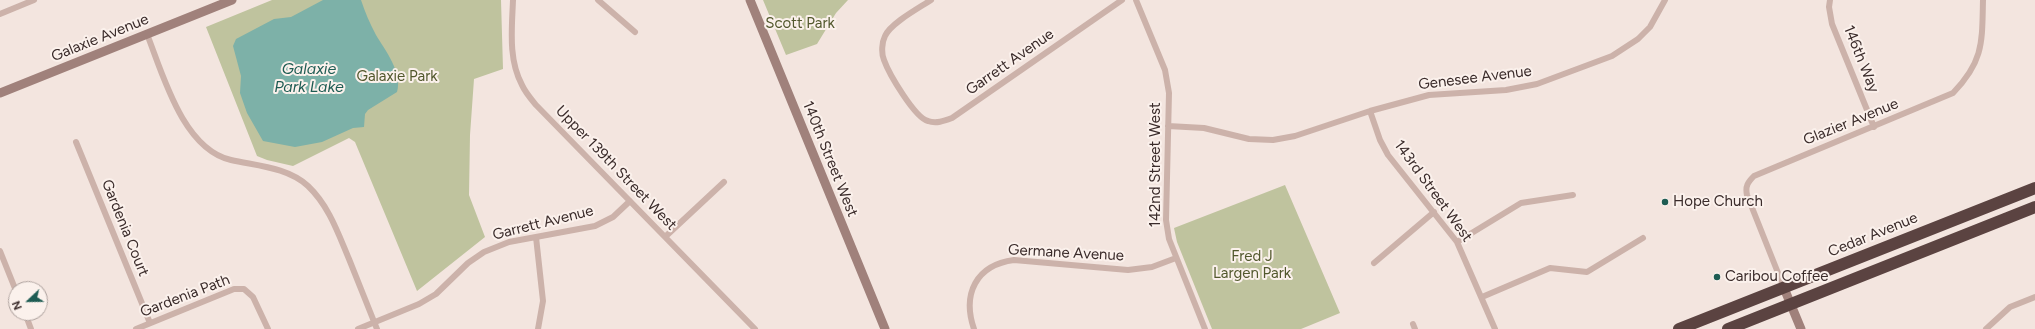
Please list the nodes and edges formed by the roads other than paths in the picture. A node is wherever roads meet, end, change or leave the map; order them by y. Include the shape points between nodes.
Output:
1 (34, 0) edge
2 (232, 0) edge
3 (513, 0) edge
4 (598, 0) edge
5 (750, 0) edge
6 (931, 0) edge
7 (1122, 0) edge
8 (1136, 0) edge
9 (1665, 0) edge
10 (1830, 0) edge
11 (1983, 0) edge
12 (0, 14) edge
13 (635, 32) dead end
14 (146, 34) junction
15 (0, 93) edge
16 (1370, 111) junction
17 (1168, 126) junction
18 (1874, 127) junction
19 (76, 142) dead end
20 (724, 182) dead end
21 (2035, 188) edge
22 (1573, 195) dead end
23 (630, 201) junction
24 (2035, 207) edge
25 (1434, 212) junction
26 (536, 237) junction
27 (665, 237) junction
28 (1643, 238) dead end
29 (1457, 242) junction
30 (0, 252) edge
31 (1176, 258) junction
32 (1374, 262) dead end
33 (12, 281) edge
34 (1784, 288) junction
35 (1482, 297) junction
36 (2035, 297) edge
37 (1791, 304) junction
38 (374, 322) junction
39 (150, 323) junction
40 (136, 329) edge
41 (268, 329) edge
42 (358, 329) edge
43 (377, 329) edge
44 (538, 329) edge
45 (755, 329) edge
46 (885, 329) edge
47 (974, 329) edge
48 (1205, 329) edge
49 (1495, 329) edge
50 (1679, 329) edge
51 (1728, 329) edge
52 (1801, 329) edge
53 (1986, 329) edge

1 - 12 street
2 - 14 street, Galaxie Avenue
3 - 23 street, Upper 139th Street West via 512,51 515,70 522,85 536,105
4 - 13 street
5 - 46 street, 140th Street West
6 - 7 street, Garrett Avenue via 894,25 885,35 882,47 883,59 911,107 918,116 928,121 940,122 952,118
8 - 17 street, 142nd Street West via 1165,70 1169,93
9 - 16 street, Genesee Avenue via 1650,26 1638,39 1612,56 1538,84 1506,90 1429,95
10 - 18 street, 146th Way via 1832,24
11 - 18 street, Glazier Avenue via 1982,42 1978,59 1970,75 1954,93
14 - 15 street, Galaxie Avenue
14 - 38 street via 180,115 198,140 212,152 229,160 290,174 307,185 320,199 332,219
16 - 17 street, Genesee Avenue via 1294,136 1273,140 1248,139 1204,128
16 - 25 street, 143rd Street West via 1388,155
17 - 31 street, 142nd Street West via 1166,220
18 - 34 street, Glazier Avenue via 1754,176 1748,182 1747,195
19 - 39 street, Gardenia Court
20 - 27 street
21 - 34 highway, Cedar Avenue
22 - 29 street via 1521,203
23 - 26 street, Garrett Avenue via 613,217 595,226
23 - 27 street, Upper 139th Street West
24 - 37 highway
25 - 29 street, 143rd Street West
25 - 32 street
26 - 38 street, Garrett Avenue via 509,242 484,252 468,262 436,294 419,304
26 - 44 street via 543,301
27 - 45 street, Upper 139th Street West
28 - 35 street via 1587,272 1550,268
29 - 35 street, 143rd Street West
30 - 33 street
31 - 47 street, Germane Avenue via 1152,267 1128,270 1014,260 1001,262 989,267 973,284 968,306
31 - 48 street, 142nd Street West
34 - 37 street
34 - 50 highway, Cedar Avenue
35 - 49 street, 143rd Street West
36 - 53 street via 2010,307
37 - 51 highway
37 - 52 street
38 - 42 street, Garrett Avenue
38 - 43 street
39 - 40 street, Gardenia Path
39 - 41 street, Gardenia Path via 234,289 244,289 253,297

